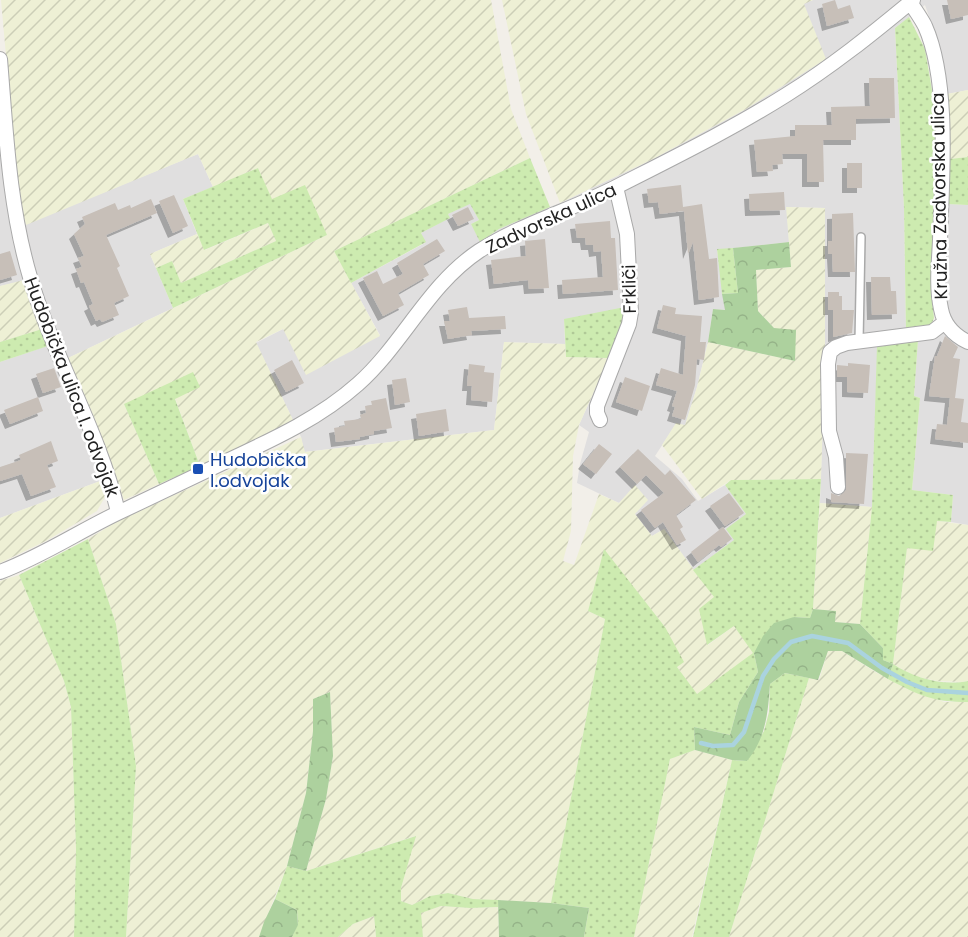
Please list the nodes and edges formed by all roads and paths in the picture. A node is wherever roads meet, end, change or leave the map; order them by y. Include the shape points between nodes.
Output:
1 (912, 1) edge
2 (0, 59) edge
3 (616, 187) junction
4 (861, 237) dead end
5 (945, 322) junction
6 (859, 342) junction
7 (968, 342) edge
8 (600, 420) dead end
9 (838, 487) dead end
10 (118, 512) junction
11 (0, 572) edge

1 - 3 street, Zadvorska ulica via 789,94
1 - 5 street, Kružna Zadvorska ulica via 930,42 940,96 939,289
2 - 10 street, Hudobička ulica I. odvojak via 18,229 30,277 109,478
3 - 8 street, Frkliči via 627,234 631,312 597,406
3 - 10 street, Zadvorska ulica via 509,233 459,266 379,363 315,416 283,435
4 - 6 lane
5 - 6 street, Kružna Zadvorska ulica via 932,332
5 - 7 street, Kružna Zadvorska ulica
6 - 9 street, Kružna Zadvorska ulica via 836,347 830,352 828,364 829,431
10 - 11 street, Hudobička ulica I. odvojak

